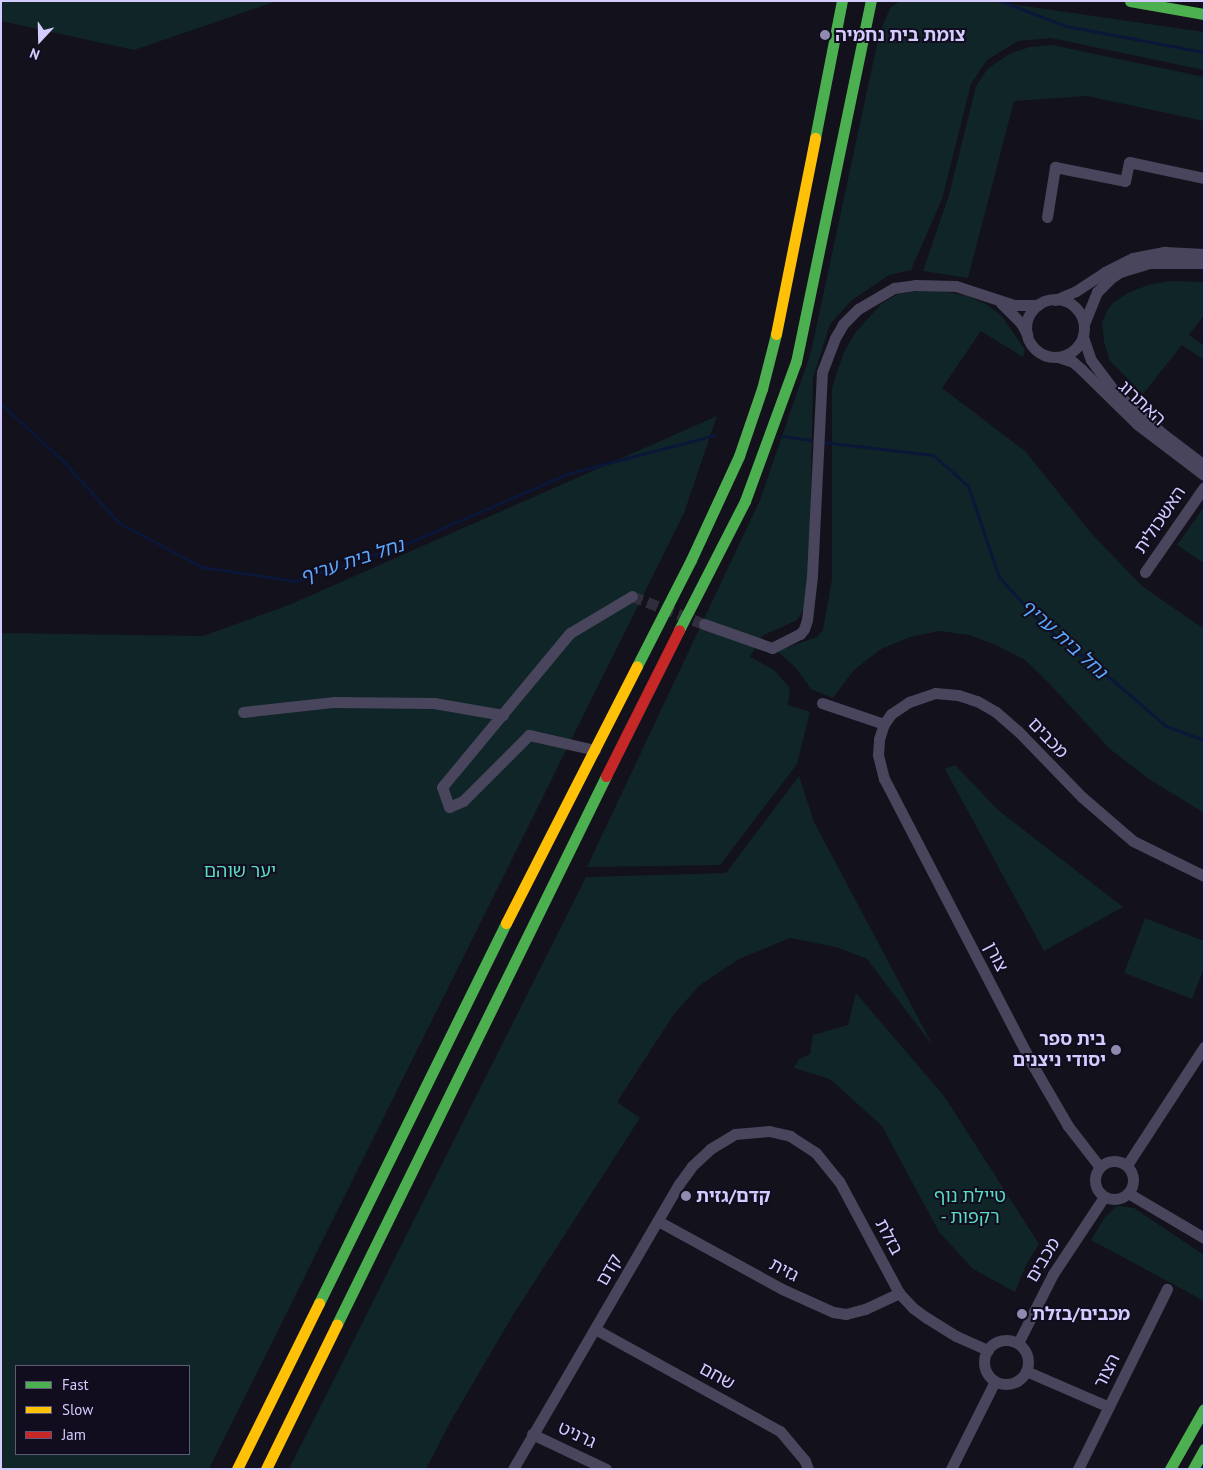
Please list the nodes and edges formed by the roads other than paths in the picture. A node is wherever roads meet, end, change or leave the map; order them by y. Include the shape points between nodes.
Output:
1 (842, 1) edge
2 (871, 1) edge
3 (878, 1) edge
4 (1130, 1) edge
5 (1204, 14) edge
6 (867, 22) junction
7 (1204, 178) edge
8 (1047, 217) dead end
9 (1204, 254) edge
10 (1204, 263) edge
11 (1055, 300) junction
12 (1000, 302) junction
13 (1038, 305) junction
14 (1084, 332) junction
15 (1027, 334) junction
16 (1058, 357) junction
17 (1204, 465) edge
18 (1204, 475) edge
19 (1204, 487) edge
20 (1146, 572) dead end
21 (632, 596) dead end
22 (704, 624) tunnel mouth
23 (822, 703) dead end
24 (243, 712) dead end
25 (502, 715) junction
26 (884, 724) junction
27 (595, 750) junction
28 (1204, 876) edge
29 (1204, 1046) edge
30 (769, 1131) joint
31 (1126, 1165) junction
32 (1099, 1166) junction
33 (1128, 1193) junction
34 (1104, 1197) junction
35 (658, 1220) junction
36 (1204, 1238) edge
37 (1167, 1289) dead end
38 (899, 1293) junction
39 (595, 1329) junction
40 (1018, 1343) junction
41 (988, 1350) junction
42 (1026, 1371) junction
43 (995, 1381) junction
44 (1109, 1407) junction
45 (1204, 1409) edge
46 (532, 1434) junction
47 (1204, 1449) edge
48 (237, 1469) edge
49 (266, 1469) edge
50 (513, 1469) edge
51 (606, 1469) edge
52 (808, 1469) edge
53 (951, 1469) edge
54 (1078, 1469) edge
55 (1170, 1469) edge
56 (1192, 1469) edge

1 - 27 main road via 793,256 762,389 719,502
2 - 6 main road
3 - 6 main road
4 - 5 main road
6 - 49 main road via 803,334 748,493 620,746
7 - 8 street via 1129,162 1125,181 1055,167
9 - 11 street via 1166,252 1133,258
10 - 14 street via 1149,262 1120,272 1097,292 1089,308
11 - 13 street
11 - 14 street via 1073,306 1081,315
12 - 13 street via 1014,306
12 - 15 street via 1021,323
12 - 22 street via 973,290 944,284 915,284 880,294 843,324 822,372 818,481 804,629 772,648
13 - 15 street via 1027,321
14 - 16 street via 1074,350
14 - 17 street, האתרוג via 1091,360 1116,393
15 - 16 street via 1036,350
16 - 18 street, האתרוג via 1073,362 1138,424
19 - 20 street, האשכולית
21 - 25 street via 570,633
23 - 26 street
24 - 25 street via 334,702 434,703
25 - 27 street via 442,787 449,807 463,801 529,735
26 - 28 street, מכבים via 891,714 909,702 935,693 977,700 1018,731 1082,797 1133,841
26 - 32 street, צורן via 878,755 884,779 1032,1064 1068,1126
27 - 48 main road via 482,970
29 - 31 street
30 - 35 street, קדם via 735,1134 710,1149 692,1166
30 - 38 street, בזלת via 790,1136 816,1153 839,1181
31 - 32 street via 1114,1160
31 - 33 street via 1133,1174
32 - 34 street via 1095,1186
33 - 34 street via 1117,1199
33 - 36 street
34 - 40 street, מכבים via 1053,1274
35 - 38 street, גזית via 782,1289 833,1312 846,1314 865,1310
35 - 39 street, קדם
37 - 44 street, הצור
38 - 41 street, בזלת via 927,1318
39 - 46 street, קדם
39 - 52 street, שחם via 780,1431
40 - 41 street via 1001,1341
40 - 42 street via 1027,1356
41 - 43 street via 986,1371
42 - 43 street via 1016,1381
42 - 44 street
43 - 53 street
44 - 54 street, הצור
45 - 55 main road
46 - 50 street, קדם
46 - 51 street, גרניט
47 - 56 main road

